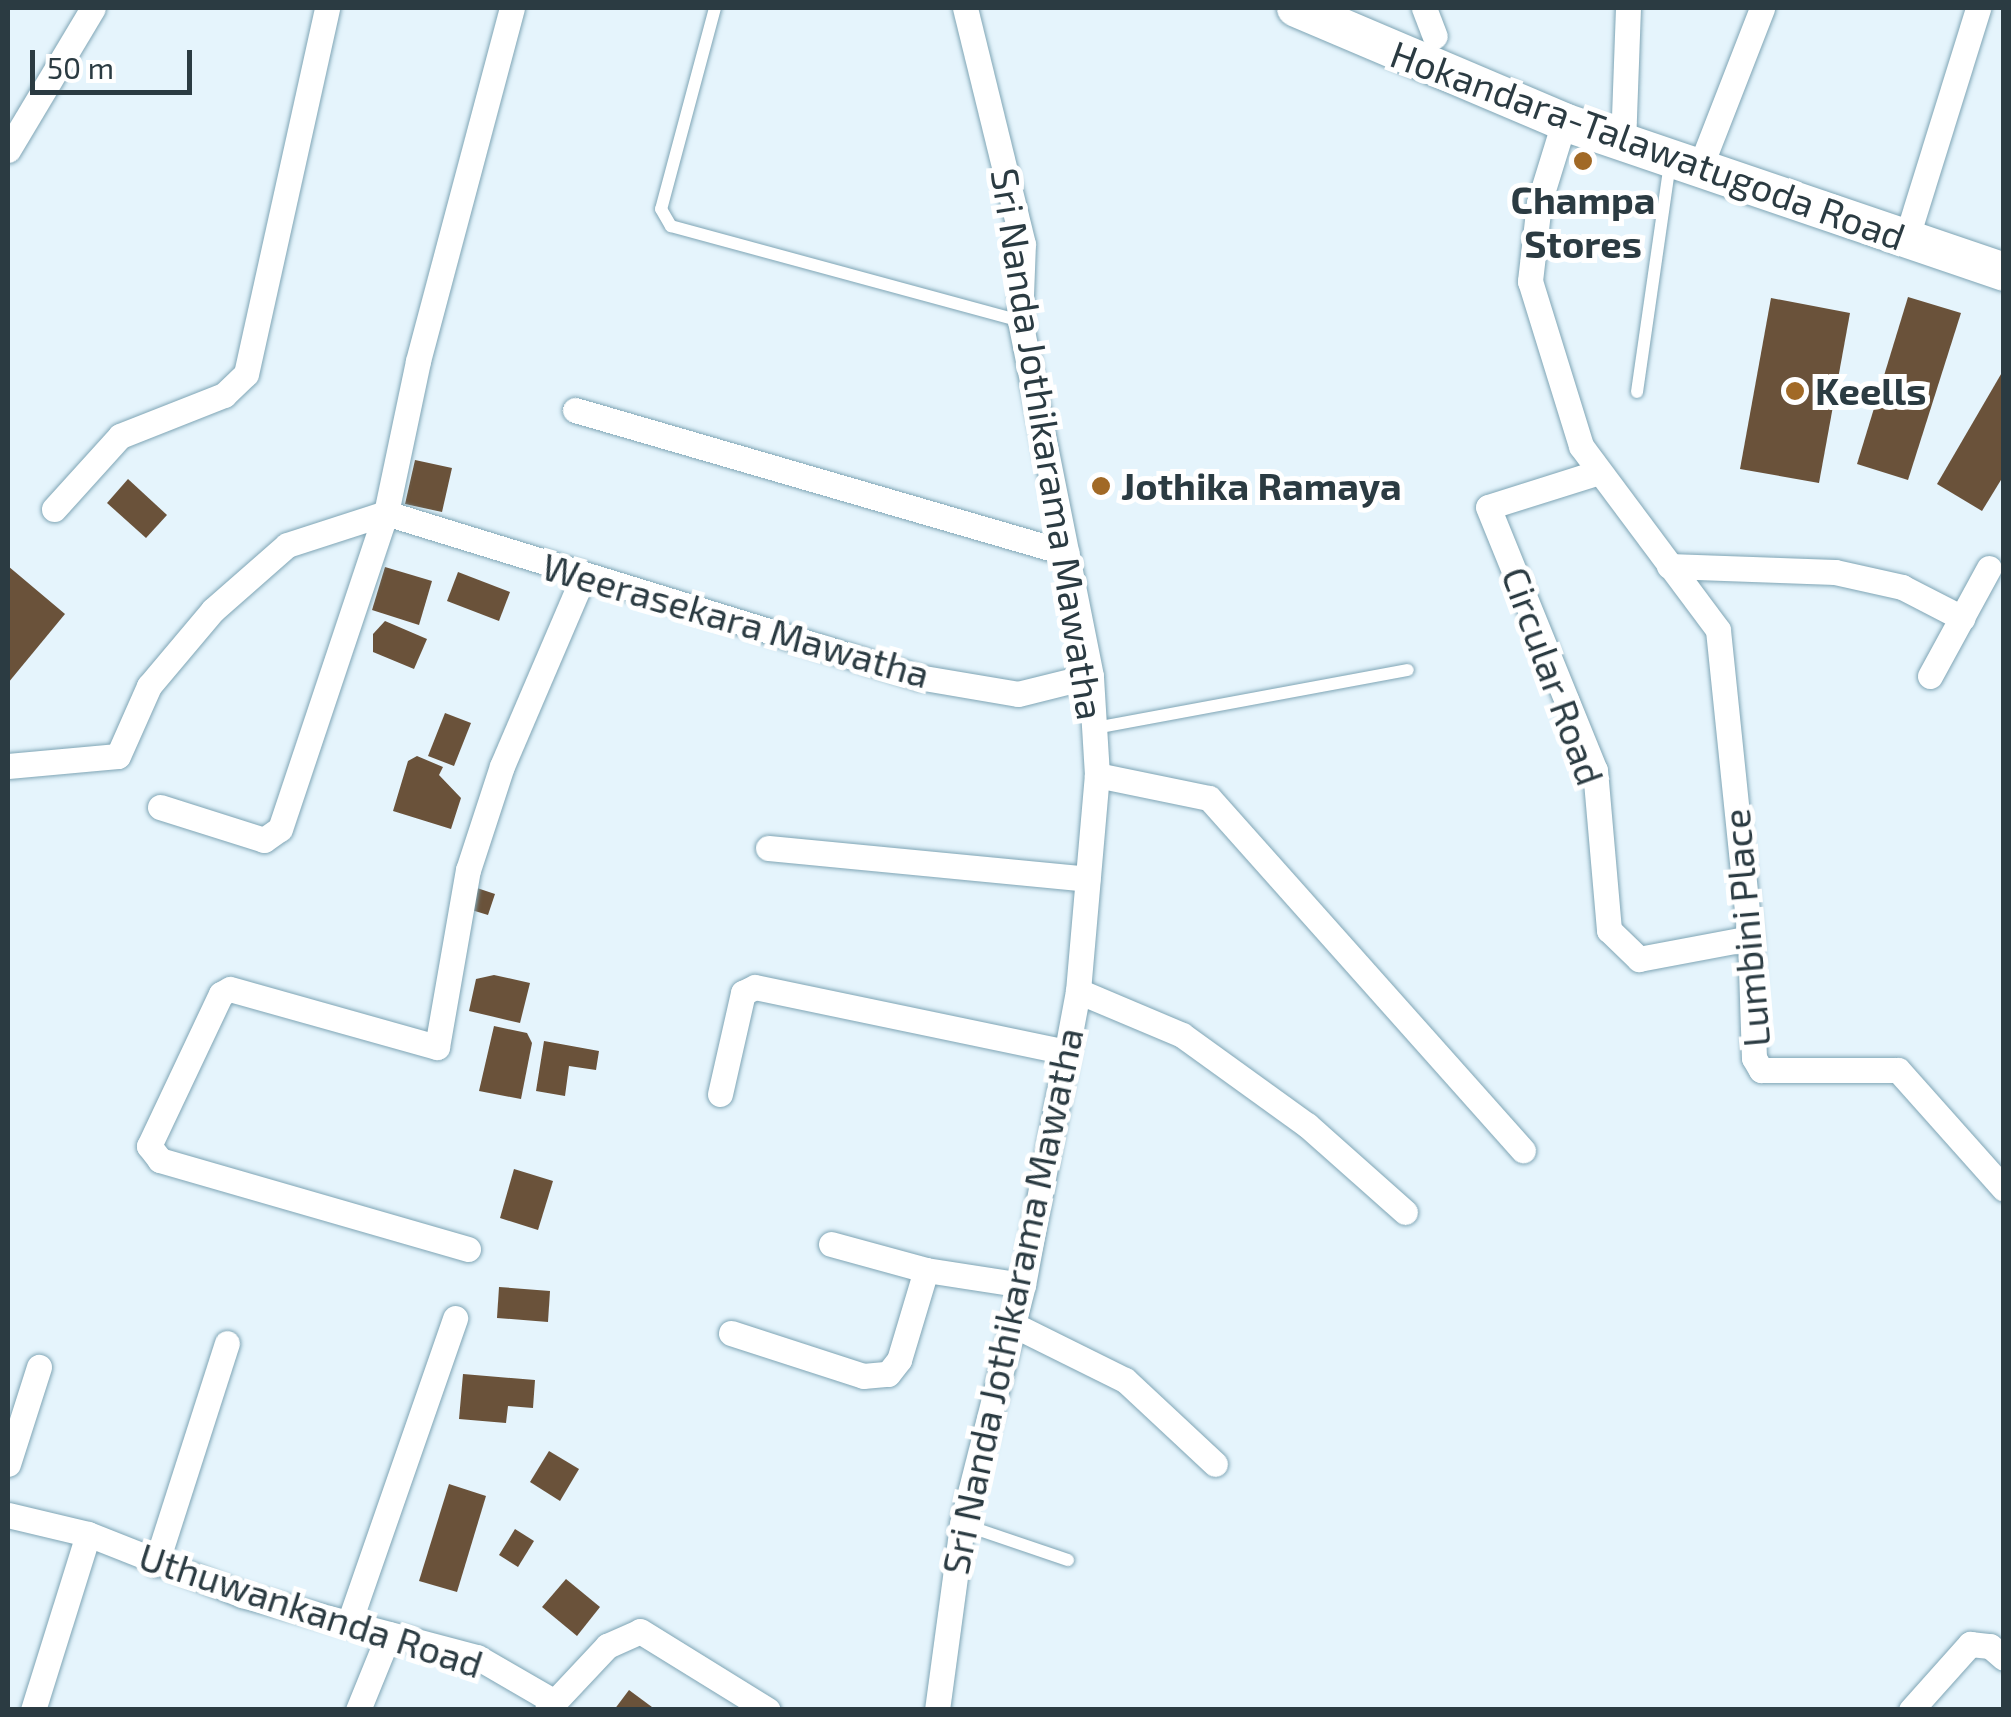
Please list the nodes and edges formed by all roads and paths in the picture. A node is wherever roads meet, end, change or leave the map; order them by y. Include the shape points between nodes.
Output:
1 (94, 8) edge
2 (327, 8) edge
3 (512, 8) edge
4 (715, 8) edge
5 (965, 8) edge
6 (1296, 8) edge
7 (1424, 8) edge
8 (1628, 8) edge
9 (1762, 8) edge
10 (1978, 8) edge
11 (1435, 36) dead end
12 (1564, 122) junction
13 (1623, 144) junction
14 (8, 150) edge
15 (1685, 165) junction
16 (1905, 242) junction
17 (2004, 272) edge
18 (1020, 321) junction
19 (1638, 392) dead end
20 (575, 410) dead end
21 (1599, 472) junction
22 (54, 509) dead end
23 (386, 513) junction
24 (1067, 553) junction
25 (1669, 566) junction
26 (1989, 568) dead end
27 (583, 577) junction
28 (1962, 618) junction
29 (1408, 670) dead end
30 (1092, 676) junction
31 (1930, 676) dead end
32 (1095, 728) junction
33 (8, 766) edge
34 (1097, 775) junction
35 (160, 807) dead end
36 (768, 848) dead end
37 (1088, 880) junction
38 (1750, 938) junction
39 (1078, 991) junction
40 (1066, 1052) junction
41 (720, 1094) dead end
42 (1523, 1151) dead end
43 (2004, 1189) edge
44 (1406, 1212) dead end
45 (831, 1244) dead end
46 (468, 1249) dead end
47 (926, 1270) junction
48 (1023, 1285) junction
49 (455, 1318) dead end
50 (1010, 1323) junction
51 (730, 1334) dead end
52 (227, 1343) dead end
53 (39, 1367) dead end
54 (8, 1464) edge
55 (1215, 1464) dead end
56 (8, 1514) edge
57 (962, 1524) junction
58 (88, 1534) junction
59 (1068, 1560) dead end
60 (156, 1564) junction
61 (349, 1623) junction
62 (389, 1634) junction
63 (2004, 1658) edge
64 (550, 1705) edge
65 (33, 1710) edge
66 (358, 1710) edge
67 (768, 1710) edge
68 (937, 1710) edge
69 (1911, 1710) edge

1 - 14 street
2 - 22 street via 246,374 224,396 120,436
3 - 23 street via 418,361
4 - 18 lane via 661,209 671,226
5 - 18 street, Sri Nanda Jothikarama Mawatha via 1024,244
6 - 12 main road, Hokandara-Talawatugoda Road
7 - 11 street
8 - 13 street
9 - 15 street
10 - 16 street
12 - 13 main road, Hokandara-Talawatugoda Road
12 - 21 street, Lumbini Place via 1539,203 1530,280 1580,446
13 - 15 main road, Hokandara-Talawatugoda Road
15 - 16 main road, Hokandara-Talawatugoda Road
15 - 19 lane
16 - 17 main road, Hokandara-Talawatugoda Road
18 - 24 street, Sri Nanda Jothikarama Mawatha
20 - 24 street
21 - 25 street, Lumbini Place
21 - 38 street, Circular Road via 1488,508 1595,770 1609,930 1639,959
23 - 27 street, Weerasekara Mawatha
23 - 33 street via 287,545 213,610 149,686 118,756
23 - 35 street via 280,828 264,840
24 - 30 street, Sri Nanda Jothikarama Mawatha
25 - 28 street via 1835,572 1902,587
25 - 38 street, Lumbini Place via 1718,630
26 - 28 street
27 - 30 street, Weerasekara Mawatha via 918,677 1018,694
27 - 46 street via 502,766 468,870 436,1047 230,989 221,994 149,1146 160,1160
28 - 31 street
29 - 32 lane
30 - 32 street, Sri Nanda Jothikarama Mawatha
32 - 34 street, Sri Nanda Jothikarama Mawatha
34 - 37 street, Sri Nanda Jothikarama Mawatha
34 - 42 street via 1209,798
36 - 37 street
37 - 39 street, Sri Nanda Jothikarama Mawatha
38 - 43 street, Lumbini Place via 1754,1058 1761,1070 1898,1070
39 - 40 street, Sri Nanda Jothikarama Mawatha
39 - 44 street via 1182,1035 1307,1125
40 - 41 street via 755,987 743,993
40 - 48 street, Sri Nanda Jothikarama Mawatha
45 - 47 street
47 - 48 street
47 - 51 street via 900,1360 888,1374 863,1376
48 - 50 street, Sri Nanda Jothikarama Mawatha
49 - 61 street
50 - 55 street via 1124,1380
50 - 57 street, Sri Nanda Jothikarama Mawatha
52 - 60 street
53 - 54 street
56 - 58 street, Uthuwankanda Road
57 - 59 lane
57 - 68 street, Sri Nanda Jothikarama Mawatha
58 - 60 street, Uthuwankanda Road
58 - 65 street
60 - 61 street, Uthuwankanda Road
61 - 62 street, Uthuwankanda Road
62 - 64 street, Uthuwankanda Road via 477,1657
62 - 66 street
63 - 69 street via 1990,1646 1970,1644
64 - 67 street via 607,1646 640,1631

